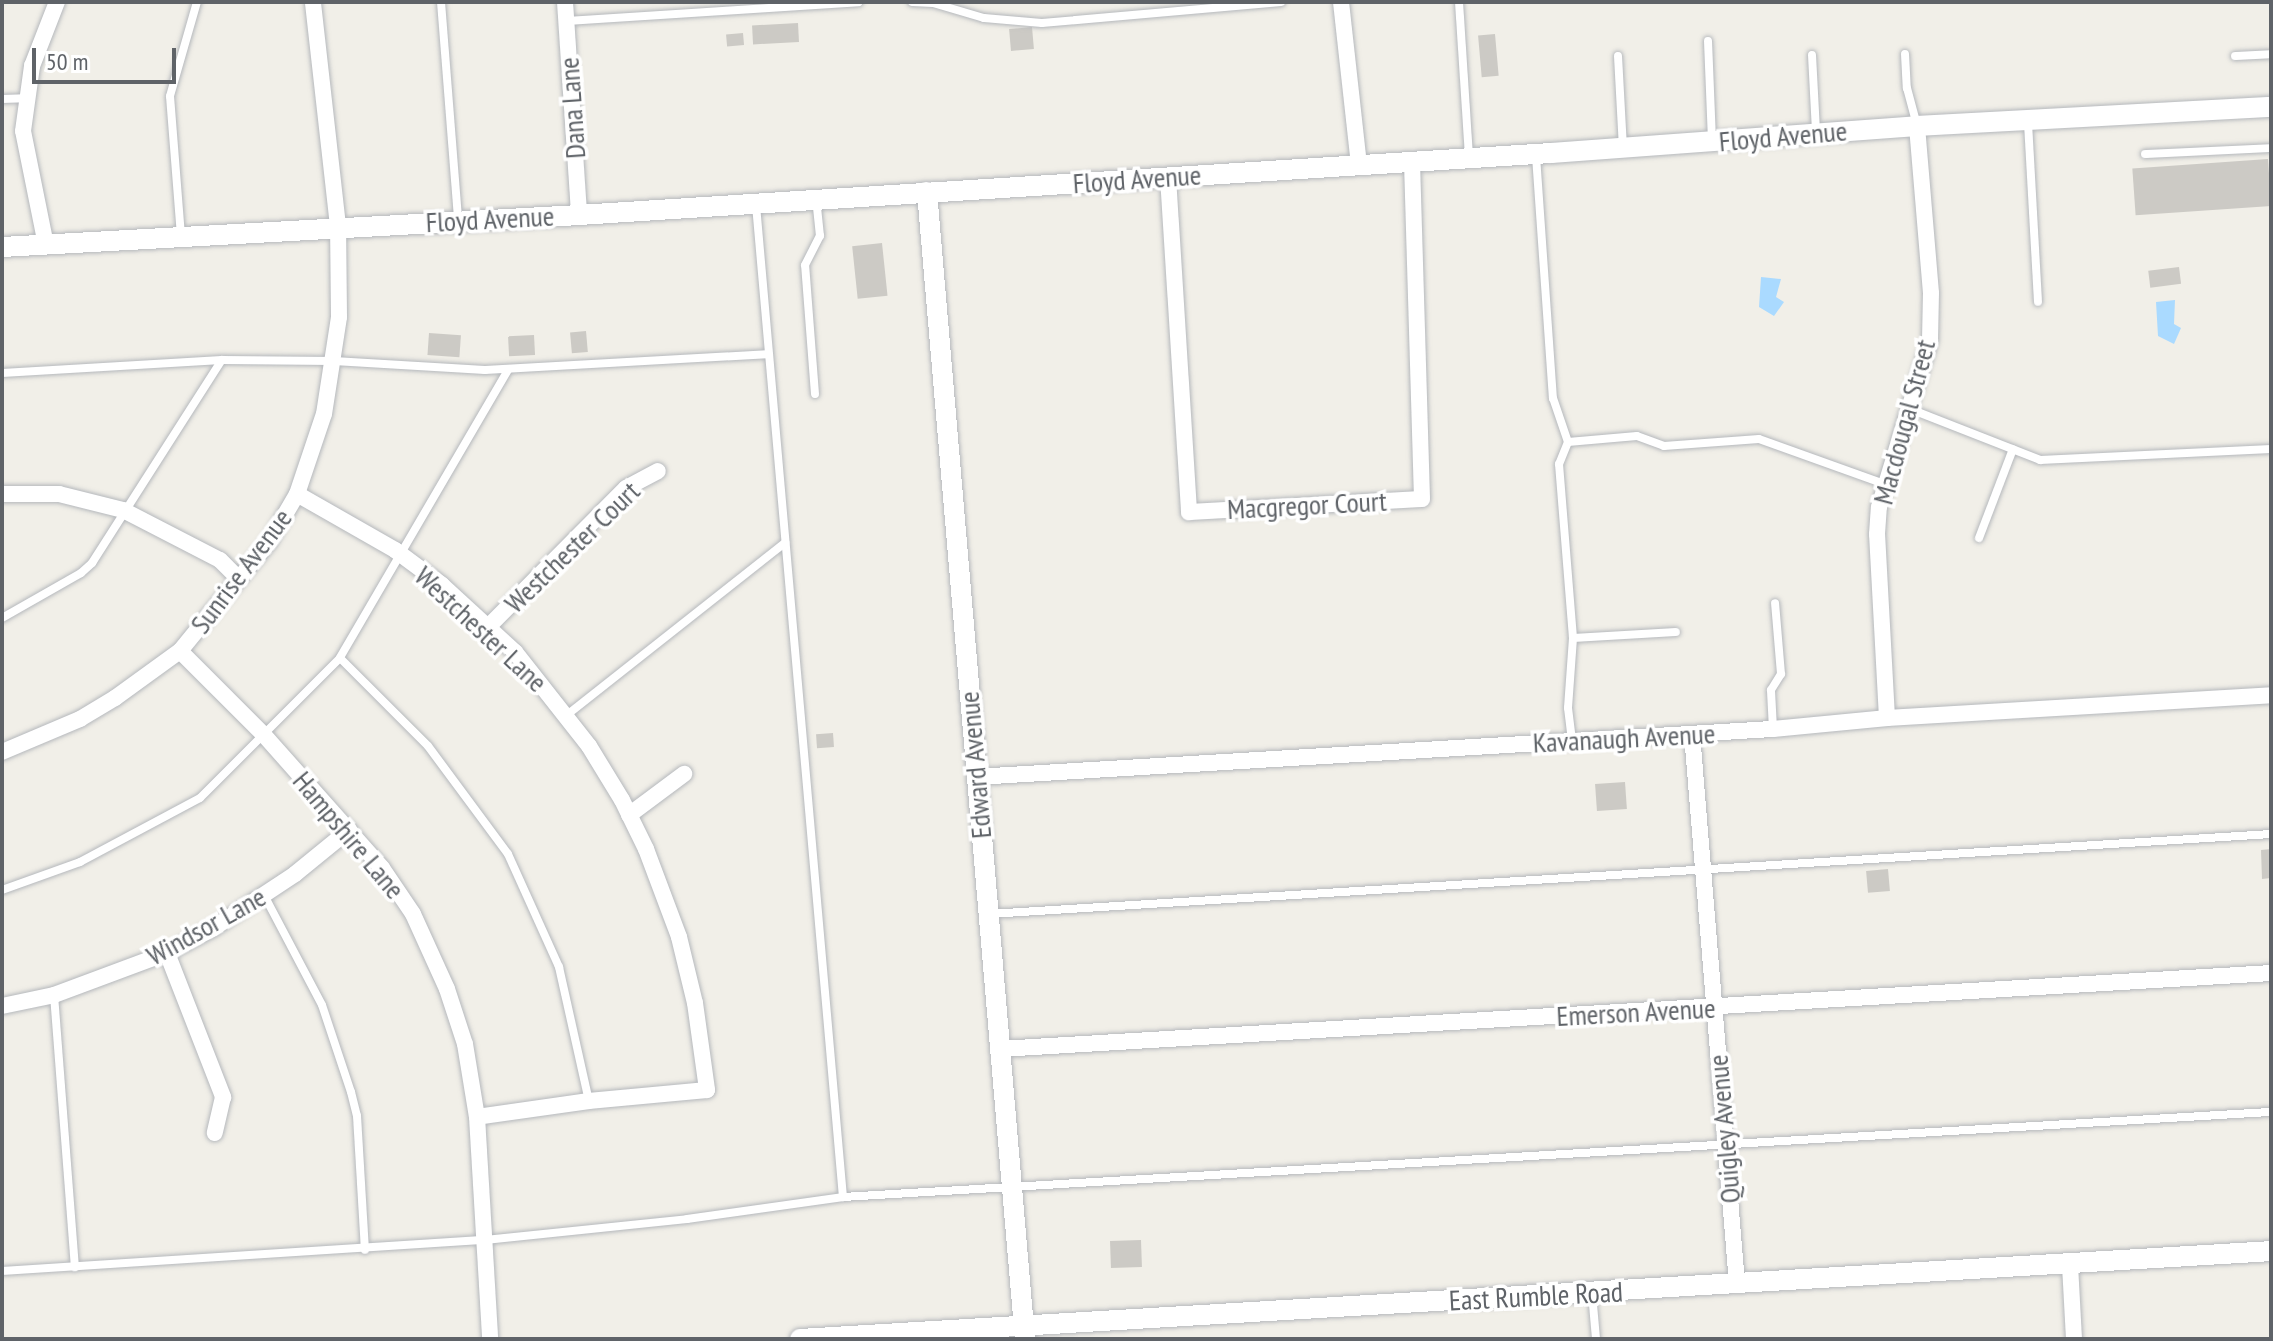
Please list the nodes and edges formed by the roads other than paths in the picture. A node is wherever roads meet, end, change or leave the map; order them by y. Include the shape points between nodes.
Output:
1 (57, 2) edge
2 (197, 2) edge
3 (313, 2) edge
4 (441, 2) edge
5 (565, 2) edge
6 (858, 2) edge
7 (912, 2) edge
8 (1281, 2) edge
9 (1341, 2) edge
10 (1459, 2) edge
11 (567, 21) junction
12 (1708, 41) dead end
13 (1905, 54) dead end
14 (2271, 54) edge
15 (1812, 55) dead end
16 (1618, 56) dead end
17 (2235, 56) dead end
18 (25, 98) junction
19 (2, 99) edge
20 (2271, 107) edge
21 (2028, 121) junction
22 (1917, 126) junction
23 (1816, 133) junction
24 (1712, 142) junction
25 (1623, 148) junction
26 (2271, 148) edge
27 (1536, 154) junction
28 (2145, 154) dead end
29 (1469, 157) junction
30 (1412, 160) junction
31 (1359, 165) junction
32 (1168, 177) junction
33 (927, 192) junction
34 (816, 199) junction
35 (756, 203) junction
36 (579, 215) junction
37 (458, 222) junction
38 (338, 226) junction
39 (181, 236) junction
40 (46, 245) junction
41 (2, 247) edge
42 (2038, 302) dead end
43 (767, 354) junction
44 (222, 360) junction
45 (334, 361) junction
46 (508, 370) junction
47 (2, 373) edge
48 (815, 394) dead end
49 (1910, 409) junction
50 (1568, 442) junction
51 (2013, 449) junction
52 (2271, 449) edge
53 (658, 471) dead end
54 (1885, 484) junction
55 (2, 494) edge
56 (297, 494) junction
57 (123, 510) junction
58 (1979, 538) dead end
59 (785, 543) junction
60 (401, 555) junction
61 (239, 579) junction
62 (1775, 603) dead end
63 (2, 618) edge
64 (488, 627) junction
65 (1676, 632) dead end
66 (1573, 638) junction
67 (180, 651) junction
68 (340, 658) junction
69 (2271, 695) edge
70 (567, 715) junction
71 (1887, 718) junction
72 (1773, 729) junction
73 (1692, 734) junction
74 (264, 735) junction
75 (1572, 741) junction
76 (2, 752) edge
77 (684, 774) dead end
78 (976, 777) junction
79 (629, 815) junction
80 (349, 830) junction
81 (2271, 834) edge
82 (1703, 869) junction
83 (2, 890) edge
84 (263, 895) junction
85 (988, 914) junction
86 (167, 953) junction
87 (2271, 973) edge
88 (54, 995) junction
89 (2, 1006) edge
90 (1714, 1007) junction
91 (1000, 1049) junction
92 (589, 1101) junction
93 (2271, 1112) edge
94 (477, 1117) junction
95 (215, 1133) dead end
96 (1726, 1144) junction
97 (1012, 1186) junction
98 (843, 1197) junction
99 (485, 1240) junction
100 (365, 1250) junction
101 (2271, 1251) edge
102 (2070, 1265) junction
103 (75, 1267) junction
104 (2, 1271) edge
105 (1737, 1284) junction
106 (1592, 1292) junction
107 (1024, 1332) edge
108 (490, 1339) edge
109 (800, 1339) edge
110 (1596, 1339) edge
111 (2074, 1339) edge

1 - 18 street
2 - 39 lane via 170,96
3 - 38 street, Sunrise Avenue
4 - 37 lane
5 - 11 street, Dana Lane
6 - 11 lane
7 - 8 lane via 984,18 1042,23
9 - 31 street
10 - 29 lane
11 - 36 street, Dana Lane
12 - 24 lane
13 - 22 lane
14 - 17 lane
15 - 23 lane
16 - 25 lane
18 - 19 lane
18 - 40 street via 23,131
20 - 21 street, Floyd Avenue
21 - 22 street, Floyd Avenue
21 - 42 lane
22 - 23 street, Floyd Avenue
22 - 49 street, Macdougal Street via 1930,340
23 - 24 street, Floyd Avenue
24 - 25 street, Floyd Avenue
25 - 27 street, Floyd Avenue
26 - 28 lane
27 - 29 street, Floyd Avenue
27 - 50 lane via 1553,398
29 - 30 street, Floyd Avenue
30 - 31 street, Floyd Avenue
30 - 32 street, Macgregor Court via 1422,499 1189,512
31 - 32 street, Floyd Avenue
32 - 33 street, Floyd Avenue
33 - 34 street, Floyd Avenue
33 - 78 street, Edward Avenue
34 - 35 street, Floyd Avenue
34 - 48 lane via 820,236 805,265
35 - 36 street, Floyd Avenue
35 - 43 lane
36 - 37 street, Floyd Avenue
37 - 38 street, Floyd Avenue
38 - 39 street, Floyd Avenue
38 - 45 street, Sunrise Avenue
39 - 40 street, Floyd Avenue
40 - 41 street, Floyd Avenue
43 - 46 lane
43 - 59 lane
44 - 45 lane
44 - 47 lane
44 - 57 lane
45 - 46 lane
45 - 56 street, Sunrise Avenue via 324,414
46 - 60 lane
49 - 51 lane
49 - 54 street, Macdougal Street
50 - 54 lane via 1637,436 1664,446 1759,439
50 - 66 lane via 1559,464
51 - 52 lane via 2040,460 2075,461
51 - 58 lane
53 - 64 street, Westchester Court via 626,488
54 - 71 street, Macdougal Street via 1877,534
55 - 57 street via 59,494
56 - 60 street, Westchester Lane
56 - 61 street, Sunrise Avenue
57 - 61 street via 220,560
57 - 63 lane via 81,573
59 - 70 lane
59 - 98 lane
60 - 64 street, Westchester Lane
60 - 68 lane
61 - 67 street, Sunrise Avenue
62 - 72 lane via 1781,674 1771,690
64 - 70 street, Westchester Lane
65 - 66 lane
66 - 75 lane via 1568,708
67 - 74 street, Hampshire Lane
67 - 76 street, Sunrise Avenue via 80,719
68 - 74 lane
68 - 92 lane via 428,746 508,854 559,967
69 - 71 street, Kavanaugh Avenue
70 - 79 street, Westchester Lane
71 - 72 street, Kavanaugh Avenue
72 - 73 street, Kavanaugh Avenue
73 - 75 street, Kavanaugh Avenue
73 - 82 street, Quigley Avenue
74 - 80 street, Hampshire Lane
74 - 83 lane via 200,798 80,862
75 - 78 street, Kavanaugh Avenue
77 - 79 street
78 - 85 street, Edward Avenue
79 - 92 street, Westchester Lane via 679,937 707,1090
80 - 84 street, Windsor Lane
80 - 94 street, Hampshire Lane via 413,914 447,989 465,1044
81 - 82 lane
82 - 85 lane
82 - 90 street, Quigley Avenue
84 - 86 street, Windsor Lane
84 - 100 lane via 322,1005 351,1092
85 - 91 street, Edward Avenue
86 - 88 street, Windsor Lane
86 - 95 street via 223,1097
87 - 90 street, Emerson Avenue
88 - 89 street, Windsor Lane
88 - 103 lane
90 - 91 street, Emerson Avenue
90 - 96 street, Quigley Avenue
91 - 97 street, Edward Avenue
92 - 94 street, Westchester Lane
93 - 96 lane
94 - 99 street, Hampshire Lane
96 - 97 lane
96 - 105 street, Quigley Avenue
97 - 98 lane
97 - 107 street, Edward Avenue
98 - 99 lane
99 - 100 lane
99 - 108 street, Hampshire Lane
100 - 103 lane
101 - 102 street, East Rumble Road
102 - 105 street, East Rumble Road
102 - 111 street
103 - 104 lane
105 - 106 street, East Rumble Road
106 - 107 street, East Rumble Road
106 - 110 lane
107 - 109 street, East Rumble Road

